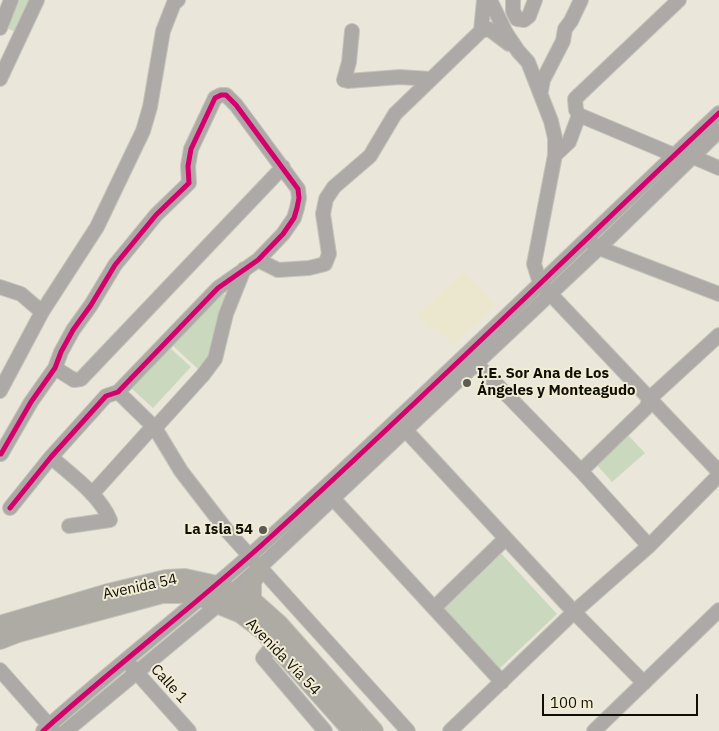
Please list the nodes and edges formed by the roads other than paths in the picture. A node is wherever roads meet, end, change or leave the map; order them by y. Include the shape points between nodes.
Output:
1 (12, 0) edge
2 (37, 0) edge
3 (484, 0) edge
4 (490, 0) edge
5 (513, 0) edge
6 (535, 0) edge
7 (581, 0) edge
8 (679, 0) edge
9 (172, 1) edge
10 (0, 28) edge
11 (352, 30) dead end
12 (481, 31) junction
13 (0, 36) edge
14 (17, 43) junction
15 (518, 52) junction
16 (430, 79) junction
17 (0, 80) edge
18 (540, 91) junction
19 (719, 113) edge
20 (580, 115) junction
21 (719, 131) edge
22 (555, 155) junction
23 (674, 155) junction
24 (692, 156) junction
25 (283, 167) junction
26 (719, 168) edge
27 (586, 239) junction
28 (599, 248) junction
29 (258, 260) junction
30 (245, 269) junction
31 (0, 287) edge
32 (545, 288) junction
33 (719, 294) edge
34 (42, 312) junction
35 (719, 335) edge
36 (471, 358) junction
37 (55, 368) junction
38 (0, 391) edge
39 (118, 392) junction
40 (649, 399) junction
41 (395, 419) junction
42 (155, 428) junction
43 (405, 430) junction
44 (1, 454) edge
45 (51, 457) junction
46 (581, 471) junction
47 (719, 473) edge
48 (323, 488) junction
49 (92, 494) junction
50 (333, 499) junction
51 (10, 508) dead end
52 (69, 526) dead end
53 (505, 539) junction
54 (649, 546) junction
55 (255, 561) junction
56 (225, 588) junction
57 (202, 598) junction
58 (252, 600) junction
59 (219, 604) junction
60 (434, 608) junction
61 (719, 610) edge
62 (574, 612) junction
63 (0, 625) edge
64 (0, 640) edge
65 (274, 644) junction
66 (125, 659) junction
67 (0, 670) edge
68 (136, 672) junction
69 (502, 682) junction
70 (644, 683) junction
71 (49, 729) edge
72 (66, 731) edge
73 (189, 731) edge
74 (326, 731) edge
75 (352, 731) edge
76 (374, 731) edge
77 (408, 731) edge
78 (450, 731) edge
79 (594, 731) edge

1 - 10 street
2 - 14 street
3 - 12 street
4 - 15 street
5 - 6 street via 513,11 517,18 524,20
7 - 18 street via 565,29 563,41
8 - 20 street via 575,99
9 - 34 street via 162,31 143,131 97,227
11 - 16 street via 344,80
12 - 15 street via 489,29
12 - 16 street
13 - 14 street
14 - 17 street
15 - 18 street via 528,62
16 - 29 street via 394,114 370,156 334,187 326,199 323,214 329,254 325,264 278,270
18 - 22 street via 555,138
19 - 23 street
20 - 22 street via 569,142
20 - 23 street
21 - 24 street
22 - 32 street via 534,264
23 - 24 street
23 - 27 street
24 - 26 street
24 - 28 street
25 - 29 street via 298,189 297,208 283,234
25 - 37 street via 81,379 74,380
25 - 37 street via 231,100 221,94 215,98 191,149 189,183 156,215 115,266 73,330
27 - 28 street
27 - 32 street
28 - 32 street
28 - 33 street
29 - 30 street
30 - 39 street via 218,288
30 - 42 street via 226,314 215,359
31 - 34 street via 21,294
32 - 36 street
32 - 40 street
34 - 38 street
35 - 40 street
36 - 41 street
36 - 43 street
36 - 46 street
37 - 44 street
39 - 42 street
39 - 45 street via 106,396
40 - 46 street via 647,408
40 - 47 street
41 - 43 street
41 - 48 street
42 - 49 street
42 - 55 street via 202,499
43 - 50 street
43 - 53 street
45 - 49 street
45 - 51 street
46 - 54 street
47 - 54 street
48 - 50 street
48 - 55 street
49 - 52 street via 110,520
50 - 55 street
50 - 60 street
53 - 60 street
53 - 62 street
54 - 62 street
55 - 56 street
55 - 58 main road
55 - 77 street
56 - 57 street
56 - 58 main road, Avenida 54
56 - 59 street
56 - 63 main road, Avenida 54 via 185,578 159,581
57 - 59 main road, Avenida Vía 54
57 - 64 main road, Avenida Vía 54 via 172,593 147,597
57 - 66 street
58 - 76 main road, Avenida 54 via 291,637
59 - 65 main road, Avenida Vía 54 via 250,620
59 - 68 street
60 - 69 street
61 - 70 street
62 - 69 street
62 - 70 street
65 - 74 street via 262,658
65 - 75 main road, Avenida Vía 54
66 - 68 street, Calle 1
66 - 71 street
67 - 71 street
68 - 72 street
68 - 73 street, Calle 1
69 - 78 street
70 - 79 street

